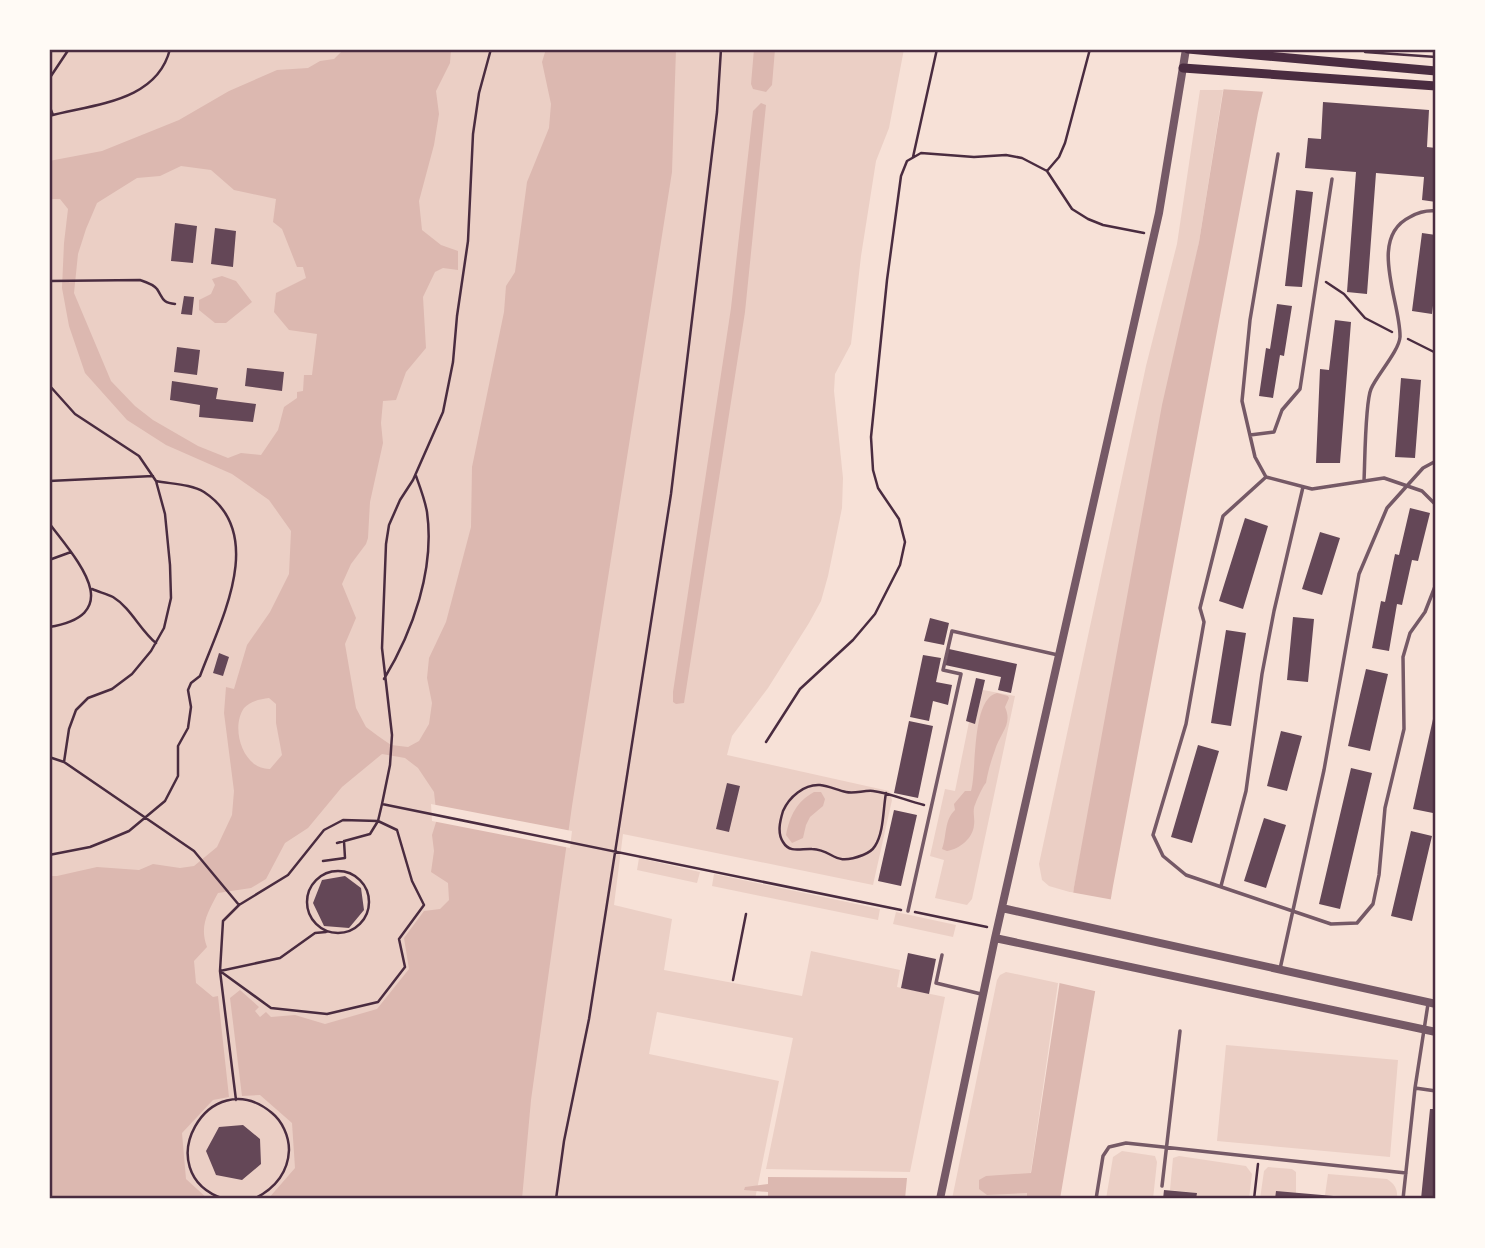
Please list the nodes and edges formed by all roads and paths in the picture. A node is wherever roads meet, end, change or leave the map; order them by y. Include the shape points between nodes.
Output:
1 (69, 49) edge
2 (170, 49) edge
3 (491, 49) edge
4 (721, 49) edge
5 (937, 49) edge
6 (1090, 49) edge
7 (1187, 49) edge
8 (1360, 52) dead end
9 (1436, 57) edge
10 (1183, 68) junction
11 (1436, 71) edge
12 (49, 79) edge
13 (1436, 86) edge
14 (49, 106) edge
15 (51, 116) edge
16 (1278, 154) dead end
17 (914, 157) junction
18 (1047, 171) junction
19 (1332, 179) dead end
20 (1436, 211) edge
21 (1154, 235) junction
22 (1317, 277) junction
23 (51, 281) edge
24 (175, 304) dead end
25 (1400, 335) junction
26 (1436, 353) edge
27 (49, 385) edge
28 (49, 392) edge
29 (54, 392) junction
30 (1250, 435) junction
31 (1436, 461) edge
32 (416, 475) junction
33 (153, 476) junction
34 (1266, 477) junction
35 (49, 481) edge
36 (156, 481) junction
37 (1364, 481) junction
38 (1303, 486) junction
39 (1408, 486) junction
40 (1436, 505) edge
41 (49, 523) edge
42 (71, 552) junction
43 (49, 560) edge
44 (1436, 584) edge
45 (92, 589) junction
46 (49, 627) edge
47 (156, 643) junction
48 (1058, 655) junction
49 (384, 679) junction
50 (766, 742) dead end
51 (49, 757) edge
52 (64, 762) junction
53 (886, 793) junction
54 (383, 804) junction
55 (931, 806) junction
56 (145, 817) junction
57 (378, 821) junction
58 (344, 841) junction
59 (337, 843) dead end
60 (614, 850) junction
61 (49, 855) edge
62 (336, 858) junction
63 (323, 861) dead end
64 (337, 870) junction
65 (1222, 886) junction
66 (239, 905) junction
67 (1002, 908) junction
68 (1294, 910) junction
69 (908, 911) junction
70 (746, 914) dead end
71 (327, 932) junction
72 (996, 933) junction
73 (943, 955) dead end
74 (1280, 969) junction
75 (220, 971) junction
76 (733, 980) dead end
77 (983, 995) junction
78 (1432, 1003) edge
79 (1423, 1029) junction
80 (1180, 1031) dead end
81 (1436, 1032) edge
82 (1415, 1088) junction
83 (1436, 1091) edge
84 (236, 1100) junction
85 (1167, 1148) junction
86 (1259, 1157) junction
87 (1406, 1172) junction
88 (1162, 1186) dead end
89 (224, 1199) edge
90 (254, 1199) edge
91 (556, 1199) edge
92 (940, 1199) edge
93 (1096, 1199) edge
94 (1254, 1199) edge
95 (1403, 1199) edge

1 - 12 path
2 - 15 path via 161,71 144,88
3 - 32 path via 478,93 473,134 468,241 453,362 443,412
4 - 60 path via 671,494
5 - 17 path
6 - 18 path via 1065,143
7 - 10 street
7 - 11 main road
8 - 9 path
10 - 13 main road
10 - 21 street
14 - 15 path
16 - 30 lane via 1250,320 1242,401
17 - 18 path via 921,153 1006,155
17 - 50 path via 907,161 901,176 871,437 878,488 899,519 905,542 900,565 875,614 800,689
18 - 21 path via 1072,209 1088,219
19 - 22 lane
20 - 25 lane via 1412,216 1393,233 1388,256
21 - 48 street
22 - 25 path via 1344,294 1365,318
22 - 30 lane via 1300,389 1282,410 1274,432
23 - 24 path via 141,280 158,289 168,304
25 - 26 path
25 - 37 lane via 1370,391
27 - 29 path
28 - 29 path
29 - 33 path via 75,414 139,456
30 - 34 lane
31 - 39 lane
32 - 49 path via 389,525 386,544
32 - 49 path via 426,511 426,572 401,647
33 - 35 path
33 - 36 path
34 - 38 lane
34 - 65 lane via 1223,516 1200,608 1204,622 1186,724 1153,835 1163,856 1186,875
36 - 47 path via 165,514 171,598
36 - 56 path via 203,492 221,509 236,537 237,560 235,579 201,676 188,690 191,707 188,728 178,746 178,776 165,801
37 - 38 lane via 1312,489
37 - 39 lane via 1384,478
38 - 65 lane via 1262,674 1246,791
39 - 40 lane via 1422,491
39 - 68 lane via 1387,508 1359,574
41 - 42 path
42 - 43 path
42 - 45 path
44 - 68 lane via 1410,633 1404,657 1404,729 1385,808 1373,904 1357,923 1331,924
45 - 46 path via 86,609 76,619
45 - 47 path via 114,597
47 - 52 path via 132,674 112,689 88,698 76,710
48 - 55 lane via 952,631 943,670 961,674
48 - 67 street
49 - 54 path via 392,735
51 - 52 path
52 - 56 path
53 - 53 path via 809,786 786,805 779,832 784,844 792,850 814,848 845,860 870,852 876,845
53 - 55 path
54 - 57 path
54 - 60 path
55 - 69 lane
56 - 61 path via 128,831 90,847
56 - 66 path via 194,851
57 - 58 path via 370,834
57 - 66 path via 343,820 324,830 288,875
57 - 75 path via 397,830 424,905 399,939 405,967 378,1002 327,1014 271,1008
58 - 59 path
58 - 62 path via 345,858
60 - 69 path
60 - 91 path
62 - 63 path
62 - 64 path
64 - 71 path via 317,878 307,897 311,918
64 - 71 path via 357,877 370,903 356,928
65 - 68 lane
66 - 75 path via 223,921
67 - 72 street
67 - 74 street
68 - 74 lane
69 - 72 path
70 - 76 path
71 - 75 path via 315,933 281,958
72 - 77 street
72 - 79 street via 1035,946
73 - 77 lane via 936,983
74 - 78 street
75 - 84 path
77 - 92 street
78 - 79 lane
79 - 81 street
79 - 82 lane
80 - 85 lane
82 - 83 lane
82 - 87 lane
84 - 89 path via 216,1104 202,1114 188,1144 188,1161 195,1177 206,1190
84 - 90 path via 249,1100 277,1117 289,1148 280,1179
85 - 86 lane
85 - 88 lane
85 - 93 lane via 1126,1143 1109,1147 1103,1156
86 - 87 lane
86 - 94 path
87 - 95 lane

